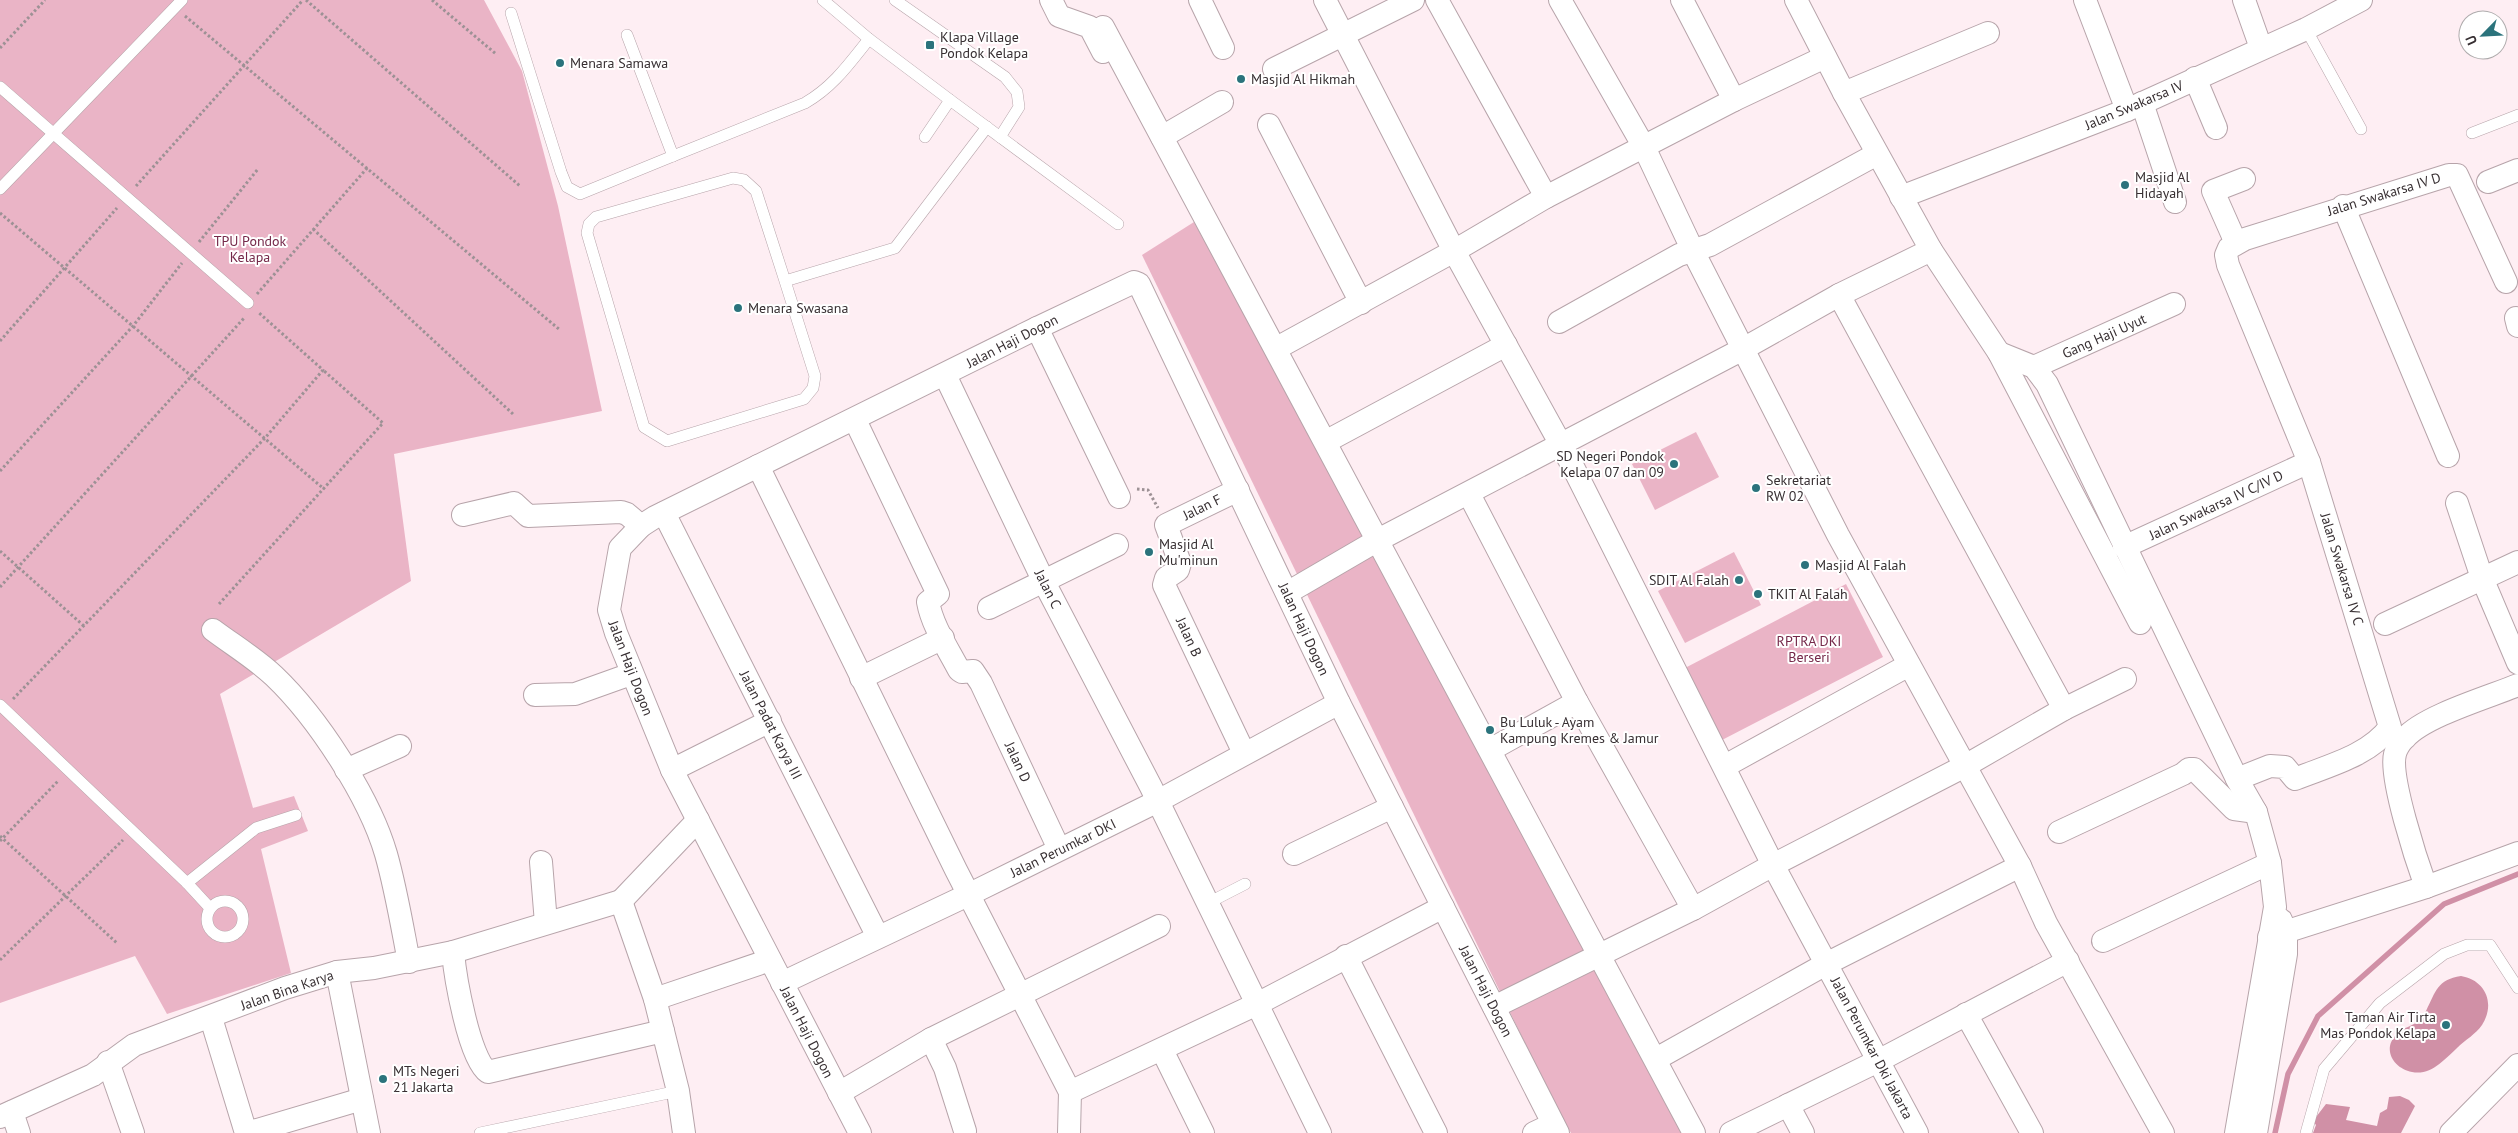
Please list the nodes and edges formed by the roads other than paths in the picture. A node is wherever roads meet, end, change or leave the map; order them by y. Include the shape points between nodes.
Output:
1 (823, 0) edge
2 (895, 0) edge
3 (1051, 0) edge
4 (1200, 0) edge
5 (1325, 0) edge
6 (1413, 0) edge
7 (1438, 0) edge
8 (1560, 0) edge
9 (1682, 0) edge
10 (1796, 0) edge
11 (2085, 0) edge
12 (2244, 0) edge
13 (2348, 3) edge
14 (178, 4) edge
15 (511, 13) dead end
16 (2306, 29) junction
17 (1342, 33) junction
18 (1988, 33) dead end
19 (627, 35) dead end
20 (869, 38) junction
21 (1223, 48) dead end
22 (2261, 48) junction
23 (1825, 57) junction
24 (1274, 69) dead end
25 (2195, 78) junction
26 (0, 87) edge
27 (1844, 93) junction
28 (950, 100) junction
29 (1734, 100) junction
30 (1222, 102) dead end
31 (2134, 106) junction
32 (2518, 115) edge
33 (1269, 125) dead end
34 (987, 127) junction
35 (2216, 128) dead end
36 (2362, 129) dead end
37 (55, 133) junction
38 (2472, 133) dead end
39 (925, 137) dead end
40 (1000, 137) junction
41 (1157, 141) junction
42 (1644, 146) junction
43 (1877, 154) junction
44 (674, 156) junction
45 (2518, 170) edge
46 (2244, 178) dead end
47 (2488, 182) dead end
48 (0, 189) edge
49 (1546, 197) junction
50 (1901, 197) junction
51 (2175, 202) dead end
52 (2343, 206) junction
53 (1118, 224) dead end
54 (2233, 246) junction
55 (1931, 250) junction
56 (1454, 251) junction
57 (1692, 251) junction
58 (785, 281) junction
59 (2506, 282) dead end
60 (1839, 295) junction
61 (1361, 303) junction
62 (2174, 304) dead end
63 (251, 306) road end
64 (1559, 322) dead end
65 (1037, 328) junction
66 (1506, 345) junction
67 (1277, 348) junction
68 (1743, 349) junction
69 (1999, 353) junction
70 (2034, 367) junction
71 (945, 375) junction
72 (855, 420) junction
73 (1327, 441) junction
74 (1561, 446) junction
75 (2448, 456) dead end
76 (2309, 462) junction
77 (758, 466) junction
78 (1238, 490) junction
79 (1469, 494) junction
80 (1119, 498) dead end
81 (2457, 503) dead end
82 (664, 513) junction
83 (463, 515) dead end
84 (1166, 525) joint
85 (640, 526) junction
86 (1378, 540) junction
87 (1117, 545) dead end
88 (2124, 547) junction
89 (2518, 562) edge
90 (2482, 578) junction
91 (1044, 582) junction
92 (1287, 593) junction
93 (989, 608) dead end
94 (2140, 624) dead end
95 (2385, 624) dead end
96 (214, 630) dead end
97 (943, 638) junction
98 (2518, 664) edge
99 (1909, 665) junction
100 (631, 674) junction
101 (861, 678) junction
102 (2125, 679) dead end
103 (2518, 685) edge
104 (535, 695) dead end
105 (1577, 702) junction
106 (1339, 703) junction
107 (1, 708) edge
108 (2064, 709) junction
109 (770, 721) junction
110 (400, 746) dead end
111 (1490, 750) junction
112 (1244, 753) junction
113 (1725, 766) junction
114 (1965, 766) junction
115 (346, 770) junction
116 (672, 770) junction
117 (2237, 778) junction
118 (1158, 801) junction
119 (1392, 807) junction
120 (2256, 812) junction
121 (296, 815) dead end
122 (698, 820) junction
123 (2059, 832) dead end
124 (1059, 849) junction
125 (2518, 852) edge
126 (1294, 854) dead end
127 (541, 862) dead end
128 (2270, 863) junction
129 (1773, 865) junction
130 (2020, 866) junction
131 (187, 883) junction
132 (1245, 884) dead end
133 (2426, 887) junction
134 (970, 894) junction
135 (621, 901) junction
136 (1208, 903) junction
137 (1443, 907) junction
138 (210, 908) dead end
139 (1693, 909) junction
140 (546, 924) junction
141 (1159, 926) dead end
142 (2277, 935) junction
143 (878, 937) junction
144 (2103, 941) dead end
145 (453, 952) junction
146 (1600, 954) junction
147 (1346, 956) junction
148 (770, 960) junction
149 (2068, 961) junction
150 (409, 962) junction
151 (1826, 964) junction
152 (336, 972) junction
153 (782, 983) junction
154 (2518, 988) edge
155 (1019, 996) junction
156 (656, 999) junction
157 (1257, 1004) junction
158 (1494, 1007) junction
159 (1966, 1014) junction
160 (211, 1018) junction
161 (663, 1031) junction
162 (931, 1039) junction
163 (1162, 1050) junction
164 (1656, 1059) junction
165 (1878, 1061) junction
166 (108, 1062) junction
167 (2518, 1065) edge
168 (678, 1091) junction
169 (1070, 1092) junction
170 (839, 1093) junction
171 (362, 1099) junction
172 (1788, 1105) junction
173 (6, 1115) edge
174 (1549, 1130) edge
175 (965, 1132) dead end
176 (19, 1133) edge
177 (133, 1133) edge
178 (246, 1133) edge
179 (369, 1133) edge
180 (480, 1133) edge
181 (684, 1133) edge
182 (860, 1133) edge
183 (1069, 1133) edge
184 (1203, 1133) edge
185 (1320, 1133) edge
186 (1436, 1133) edge
187 (1694, 1133) edge
188 (1731, 1133) edge
189 (1803, 1133) edge
190 (1917, 1133) edge
191 (2032, 1133) edge
192 (2163, 1133) edge
193 (2236, 1133) edge
194 (2256, 1133) edge
195 (2306, 1133) edge
196 (2452, 1133) edge

1 - 20 lane
2 - 40 lane via 1005,76 1017,92 1019,107
3 - 41 street via 1059,16 1097,27
4 - 21 street
5 - 17 street, Jalan Perumkar Dki Jakarta
6 - 17 street
7 - 49 street
8 - 42 street
9 - 29 street
10 - 23 street
11 - 31 street
12 - 22 street
13 - 16 street, Jalan Swakarsa IV
14 - 37 lane
15 - 44 lane via 561,172 570,190 580,194 601,188
16 - 22 street, Jalan Swakarsa IV
16 - 36 lane
17 - 24 street
17 - 56 street, Jalan Perumkar Dki Jakarta
18 - 27 street
19 - 44 lane
20 - 28 lane
20 - 44 lane via 838,79 822,93 805,103
22 - 25 street, Jalan Swakarsa IV
23 - 27 street
23 - 29 street
25 - 31 street, Jalan Swakarsa IV
25 - 35 street
26 - 37 lane
27 - 43 street
28 - 34 lane
28 - 39 lane
29 - 42 street
30 - 41 street
31 - 50 street, Jalan Swakarsa IV
31 - 51 street
32 - 38 lane
33 - 61 street
34 - 40 lane
34 - 58 lane via 895,248
37 - 48 lane
37 - 63 lane
40 - 53 lane
41 - 67 street
42 - 49 street
42 - 57 street
43 - 50 street
43 - 57 street via 1710,245
45 - 47 street
46 - 54 street, Jalan Swakarsa IV C via 2213,191
49 - 56 street
50 - 55 street
52 - 54 street, Jalan Swakarsa IV D
52 - 59 street, Jalan Swakarsa IV D via 2457,175
52 - 75 street
54 - 76 street, Jalan Swakarsa IV C via 2226,255 2228,265
55 - 60 street
55 - 69 street
56 - 61 street
56 - 66 street, Jalan Perumkar Dki Jakarta
57 - 64 street via 1679,255
57 - 68 street
58 - 58 lane via 815,376 813,388 804,399 667,441 644,427 587,233 589,224 596,217 733,178 744,180 756,191
60 - 68 street
60 - 108 street
61 - 67 street
62 - 70 street, Gang Haji Uyut
65 - 71 street, Jalan Haji Dogon
65 - 78 street, Jalan Haji Dogon via 1138,282
65 - 80 street
66 - 73 street
66 - 74 street, Jalan Perumkar Dki Jakarta
67 - 73 street
68 - 74 street
68 - 99 street
69 - 70 street
69 - 94 street
70 - 88 street via 2047,384
71 - 72 street, Jalan Haji Dogon
71 - 91 street, Jalan C
72 - 77 street, Jalan Haji Dogon
72 - 97 street via 938,594 928,602
73 - 86 street
74 - 79 street
74 - 113 street, Jalan Perumkar Dki Jakarta
76 - 88 street, Jalan Swakarsa IV C/IV D
76 - 117 street, Jalan Swakarsa IV C via 2390,727 2370,748 2295,780 2285,767 2270,766
77 - 82 street, Jalan Haji Dogon
77 - 101 street
78 - 84 street, Jalan F
78 - 92 street, Jalan Haji Dogon
79 - 86 street
79 - 105 street
81 - 90 street
82 - 85 street, Jalan Haji Dogon
82 - 109 street, Jalan Padat Karya III
83 - 85 street via 514,503 528,516 621,512
84 - 112 street, Jalan B via 1180,564 1178,570 1166,578 1164,585
85 - 100 street, Jalan Haji Dogon via 620,548 609,610
86 - 92 street
86 - 111 street
87 - 91 street
88 - 117 street
89 - 90 street
90 - 95 street
90 - 98 street
91 - 93 street
91 - 118 street, Jalan C
92 - 106 street, Jalan Haji Dogon
96 - 115 street via 273,675 312,716
97 - 101 street
97 - 124 street, Jalan D via 959,670 973,671 976,676
99 - 113 street
99 - 114 street
100 - 104 street via 575,694
100 - 116 street, Jalan Haji Dogon
101 - 134 street
102 - 108 street
103 - 133 street via 2422,724 2404,738 2395,754 2395,775 2413,851
105 - 111 street
105 - 139 street
106 - 112 street, Jalan Perumkar DKI
106 - 119 street, Jalan Haji Dogon
107 - 131 lane
108 - 114 street
109 - 116 street
109 - 143 street, Jalan Padat Karya III
110 - 115 street
111 - 146 street
112 - 118 street, Jalan Perumkar DKI
113 - 129 street, Jalan Perumkar Dki Jakarta
114 - 129 street
114 - 130 street
115 - 150 street via 364,801 386,853
116 - 122 street, Jalan Haji Dogon
117 - 120 street
118 - 124 street, Jalan Perumkar DKI
118 - 136 street, Jalan C
119 - 126 street
119 - 137 street, Jalan Haji Dogon
120 - 123 street via 2234,809 2194,769 2188,769
120 - 128 street
121 - 131 lane via 256,828
122 - 135 street
122 - 148 street, Jalan Haji Dogon
124 - 134 street, Jalan Perumkar DKI
125 - 133 street
127 - 140 street
128 - 142 street
128 - 144 street
129 - 139 street
129 - 151 street, Jalan Perumkar Dki Jakarta
130 - 149 street
130 - 151 street
131 - 138 lane
132 - 136 lane
133 - 142 street
134 - 143 street, Jalan Perumkar DKI
134 - 155 street
135 - 140 street, Jalan Bina Karya
135 - 156 street
136 - 157 street, Jalan C
137 - 147 street
137 - 158 street, Jalan Haji Dogon
139 - 146 street
140 - 145 street, Jalan Bina Karya
141 - 155 street
142 - 193 street
142 - 194 street via 2286,954
143 - 153 street, Jalan Perumkar DKI
145 - 150 street, Jalan Bina Karya
145 - 161 street via 462,1013 486,1071
146 - 158 street
146 - 164 street
147 - 157 street
147 - 186 street
148 - 153 street, Jalan Haji Dogon
148 - 156 street
149 - 159 street
149 - 192 street
150 - 152 street, Jalan Bina Karya
151 - 164 street
151 - 165 street, Jalan Perumkar Dki Jakarta
152 - 160 street, Jalan Bina Karya via 285,988
152 - 171 street
153 - 170 street, Jalan Haji Dogon
154 - 195 lane via 2490,945 2467,945 2444,954 2380,1003 2324,1069
155 - 162 street
155 - 169 street
156 - 161 street
157 - 163 street
157 - 185 street, Jalan C
158 - 174 street, Jalan Haji Dogon
159 - 165 street
159 - 191 street
160 - 166 street, Jalan Bina Karya via 134,1045
160 - 178 street
161 - 168 street
162 - 170 street
162 - 175 street via 945,1068
163 - 169 street
163 - 184 street
164 - 187 street
165 - 172 street
165 - 190 street, Jalan Perumkar Dki Jakarta
166 - 173 street, Jalan Bina Karya via 92,1074
166 - 177 street
167 - 196 street
168 - 180 lane
168 - 181 street
169 - 183 street
170 - 182 street, Jalan Haji Dogon
171 - 178 street
171 - 179 street
172 - 188 street
172 - 189 street
173 - 176 street

